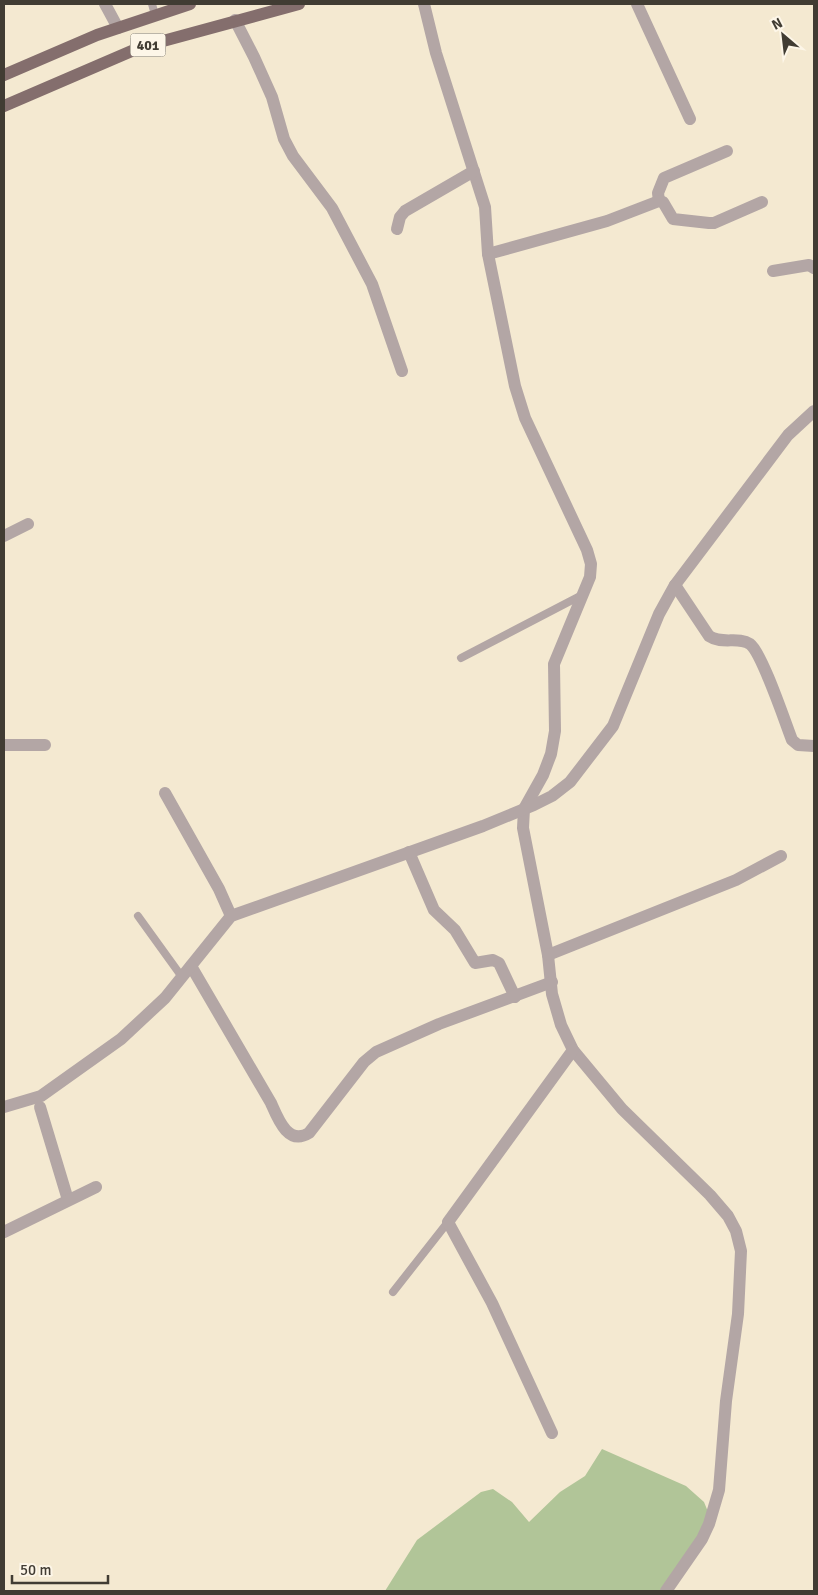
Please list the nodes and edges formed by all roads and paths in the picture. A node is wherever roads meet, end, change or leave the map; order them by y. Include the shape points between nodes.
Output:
1 (105, 4) edge
2 (190, 4) edge
3 (299, 4) edge
4 (424, 4) edge
5 (637, 4) edge
6 (154, 9) edge
7 (235, 20) junction
8 (118, 28) junction
9 (4, 75) edge
10 (4, 106) edge
11 (690, 120) dead end
12 (727, 151) dead end
13 (474, 171) junction
14 (659, 200) junction
15 (762, 202) dead end
16 (397, 229) dead end
17 (488, 254) junction
18 (814, 268) edge
19 (773, 271) dead end
20 (402, 371) dead end
21 (814, 411) edge
22 (28, 524) dead end
23 (4, 536) edge
24 (675, 585) junction
25 (582, 595) junction
26 (461, 658) dead end
27 (4, 745) edge
28 (45, 745) dead end
29 (814, 746) edge
30 (165, 794) dead end
31 (524, 809) junction
32 (408, 852) junction
33 (781, 856) dead end
34 (138, 916) dead end
35 (230, 916) junction
36 (548, 955) junction
37 (192, 966) junction
38 (182, 977) junction
39 (552, 982) junction
40 (515, 997) junction
41 (572, 1050) junction
42 (4, 1107) edge
43 (40, 1107) dead end
44 (96, 1187) dead end
45 (68, 1200) junction
46 (448, 1222) junction
47 (4, 1232) edge
48 (393, 1292) dead end
49 (552, 1433) dead end
50 (666, 1591) edge

1 - 8 street
2 - 6 main road, 401
3 - 7 main road, 401
4 - 13 street via 436,53
5 - 11 street
6 - 8 main road, 401
7 - 10 main road, 401 via 141,47
7 - 20 street via 272,97 284,139 332,208 372,284
8 - 9 main road, 401
12 - 14 street via 664,178 658,192
13 - 16 street via 405,211 400,216
13 - 17 street via 485,208
14 - 15 street via 673,219 709,223
14 - 17 street via 607,221
17 - 25 street via 515,386 525,418 590,557 590,576
18 - 19 street via 809,265
21 - 24 street via 788,435
22 - 23 street
24 - 29 street via 709,636 715,640 751,645 792,740 804,746
24 - 31 street via 655,623 613,726 570,782 552,796
25 - 26 lane
25 - 31 street via 554,664 555,731 551,754
27 - 28 street
30 - 35 street via 219,889
31 - 32 street
31 - 36 street via 523,828
32 - 35 street
32 - 40 street via 439,916 455,930 475,963 497,960
33 - 36 street via 736,880
34 - 38 lane
35 - 37 street
36 - 39 street
37 - 38 street
37 - 40 street via 281,1124 296,1137 309,1133 364,1062 376,1052 439,1024
38 - 42 street via 165,998 120,1039 41,1096
39 - 40 street
39 - 41 street via 557,1013
41 - 46 street
41 - 50 street via 622,1110 728,1216 736,1230 741,1251 738,1314 726,1401 719,1490 702,1539
43 - 45 street
44 - 45 street
45 - 47 street
46 - 48 lane
46 - 49 street via 492,1303

